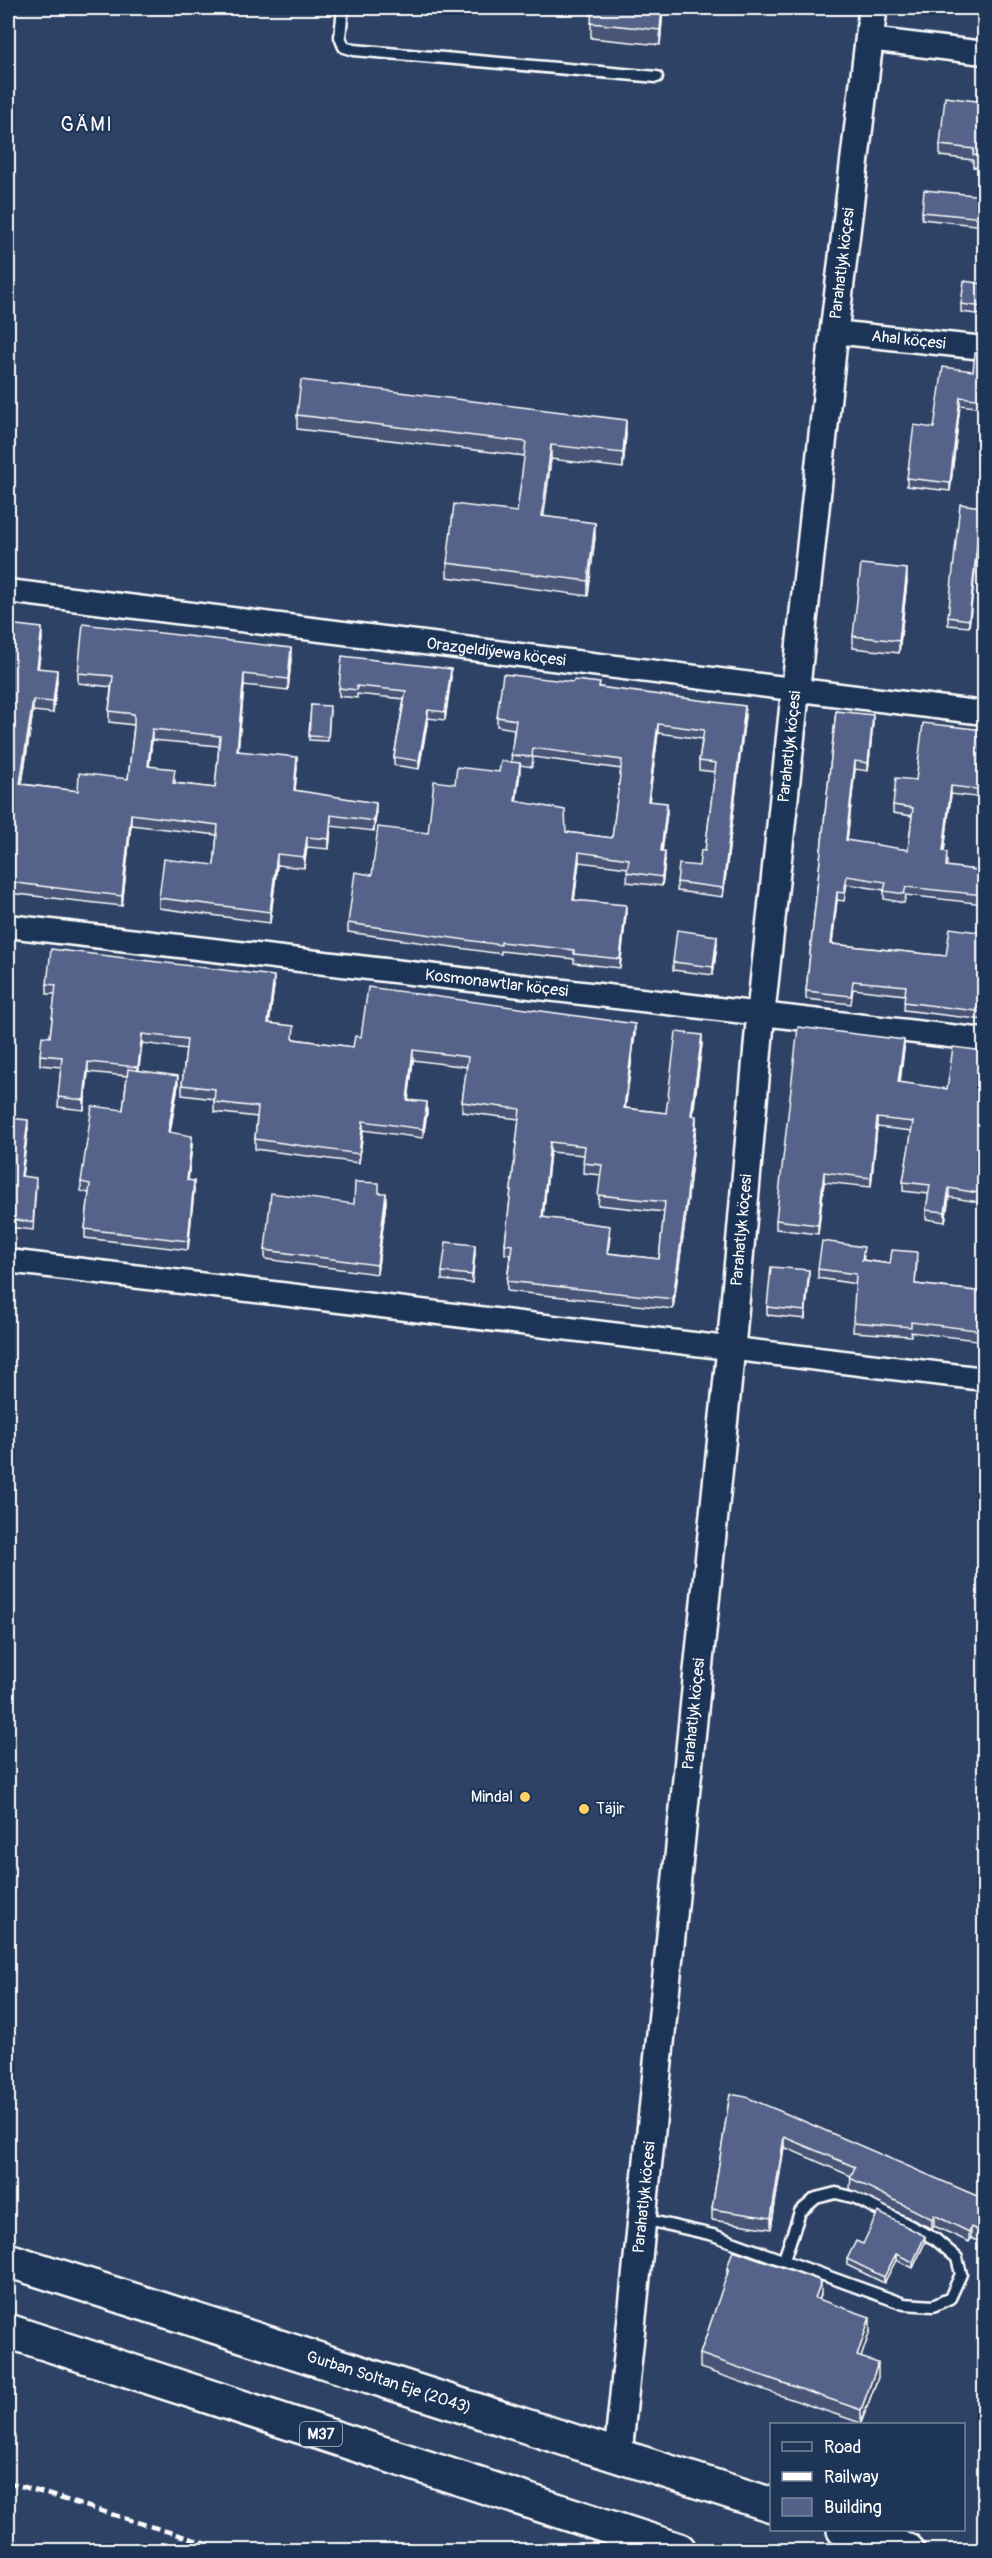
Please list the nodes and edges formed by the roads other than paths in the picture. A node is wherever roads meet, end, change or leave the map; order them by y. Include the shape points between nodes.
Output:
1 (344, 8) edge
2 (873, 8) edge
3 (869, 39) junction
4 (984, 53) edge
5 (657, 77) dead end
6 (834, 332) junction
7 (984, 348) edge
8 (8, 591) edge
9 (798, 690) junction
10 (984, 712) edge
11 (8, 926) edge
12 (761, 1012) junction
13 (984, 1040) edge
14 (8, 1261) edge
15 (731, 1348) junction
16 (984, 1378) edge
17 (642, 2219) junction
18 (784, 2259) junction
19 (8, 2260) edge
20 (8, 2331) edge
21 (618, 2454) junction
22 (770, 2505) edge
23 (850, 2531) edge
24 (632, 2543) edge
25 (679, 2550) edge
26 (907, 2550) edge

1 - 5 lane via 340,37 344,47 354,50
2 - 3 street, Parahatlyk köçesi
3 - 4 street
3 - 6 street, Parahatlyk köçesi
6 - 7 street, Ahal köçesi
6 - 9 street, Parahatlyk köçesi
8 - 9 street, Orazgeldiýewa köçesi
9 - 10 street, Orazgeldiýewa köçesi
9 - 12 street, Parahatlyk köçesi
11 - 12 street, Kosmonawtlar köçesi
12 - 13 street, Kosmonawtlar köçesi
12 - 15 street, Parahatlyk köçesi
14 - 15 street
15 - 16 street
15 - 17 street, Parahatlyk köçesi
17 - 18 lane via 713,2235
17 - 21 street, Parahatlyk köçesi
18 - 18 lane via 904,2304 933,2306 950,2298 961,2274 957,2258 935,2239 856,2198 836,2193 816,2198 800,2212
19 - 21 highway, Gurban Soltan Eje (2043)
20 - 24 highway, M37
21 - 22 highway, Gurban Soltan Eje (2043)
23 - 26 highway
24 - 25 highway, M37

